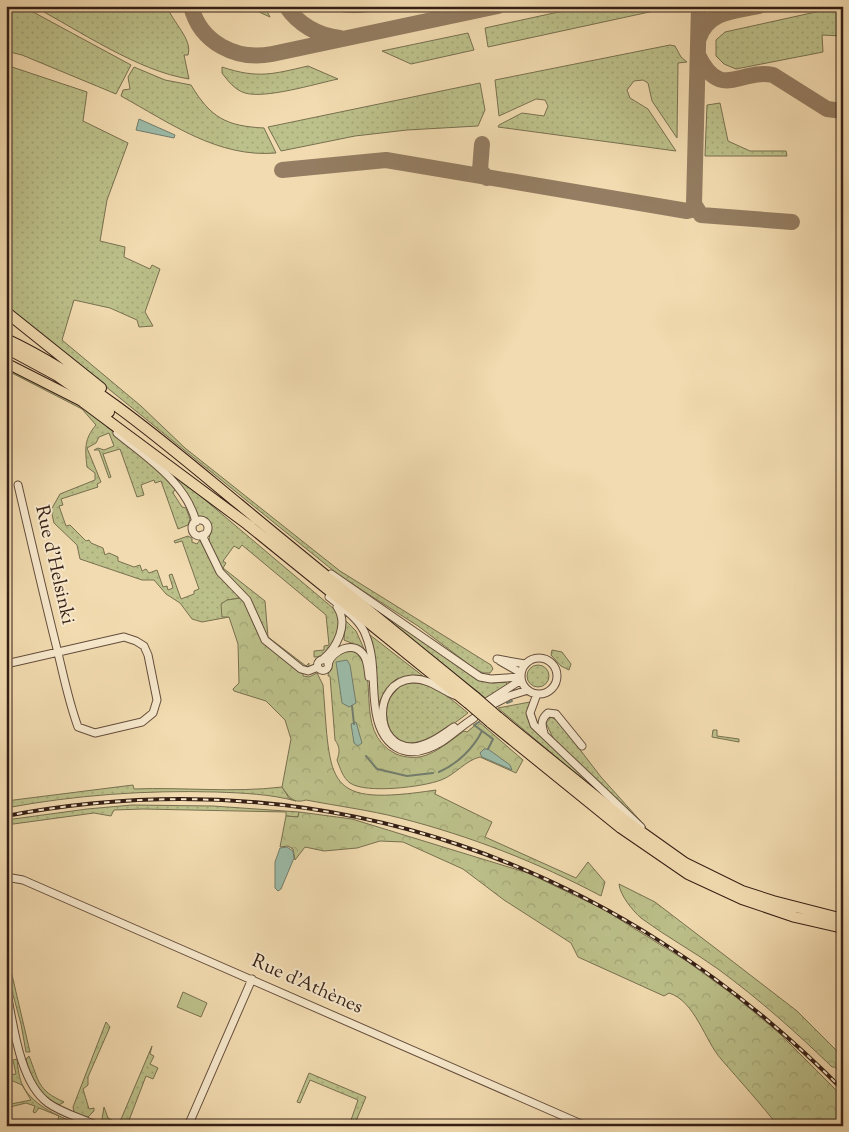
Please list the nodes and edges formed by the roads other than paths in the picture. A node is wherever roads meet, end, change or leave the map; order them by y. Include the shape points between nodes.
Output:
1 (6, 312) edge
2 (6, 339) edge
3 (6, 348) edge
4 (6, 363) edge
5 (83, 402) junction
6 (206, 478) junction
7 (18, 485) dead end
8 (216, 500) junction
9 (257, 519) junction
10 (196, 522) junction
11 (247, 524) junction
12 (202, 535) junction
13 (332, 599) junction
14 (340, 633) junction
15 (350, 648) junction
16 (58, 653) junction
17 (325, 662) junction
18 (6, 664) edge
19 (525, 664) junction
20 (521, 676) junction
21 (528, 690) junction
22 (374, 692) junction
23 (537, 694) junction
24 (469, 700) junction
25 (494, 720) junction
26 (545, 735) junction
27 (582, 746) dead end
28 (669, 853) junction
29 (9, 878) edge
30 (843, 919) edge
31 (843, 928) edge
32 (252, 979) junction
33 (6, 988) edge
34 (98, 1126) edge
35 (188, 1126) edge
36 (586, 1126) edge

1 - 6 highway via 126,408
2 - 6 highway via 79,380
3 - 8 highway via 93,399
4 - 5 main road
5 - 8 highway
5 - 10 street via 172,481
6 - 9 highway
7 - 16 street, Rue d'Helsinki
8 - 11 highway
9 - 20 street via 480,676
9 - 24 highway
10 - 12 street via 193,531
10 - 12 street via 201,520 207,524 208,531
11 - 13 street
11 - 24 highway
12 - 17 street via 220,572 248,600 265,640 301,669 308,671
13 - 14 street via 342,617
13 - 22 street via 366,633 372,653
14 - 15 street via 342,641
14 - 17 street
15 - 17 street via 336,652
15 - 22 street via 363,653
16 - 16 street, Rue d'Helsinki via 78,727 95,733 142,722 153,714 156,700 148,655 136,640 124,637
16 - 18 street, Rue d'Helsinki
19 - 20 street
19 - 20 street via 497,659
19 - 23 street via 534,658 542,658 551,662 556,670 554,686
20 - 21 street
20 - 21 street via 490,703
21 - 23 street
22 - 24 street via 379,730 393,746 404,751 430,748 472,716 438,738 414,747 405,746 384,727 384,697 391,688 400,681 424,680
23 - 26 street via 531,718
24 - 25 highway, bridge
25 - 28 highway
25 - 31 highway via 622,828 688,874 742,899 795,917
26 - 27 street via 541,722 551,712 562,720
26 - 28 street
28 - 30 highway via 742,890 798,909
29 - 32 street, Rue d'Athènes
32 - 35 street
32 - 36 street, Rue d'Athènes
33 - 34 street via 31,1085 51,1105

